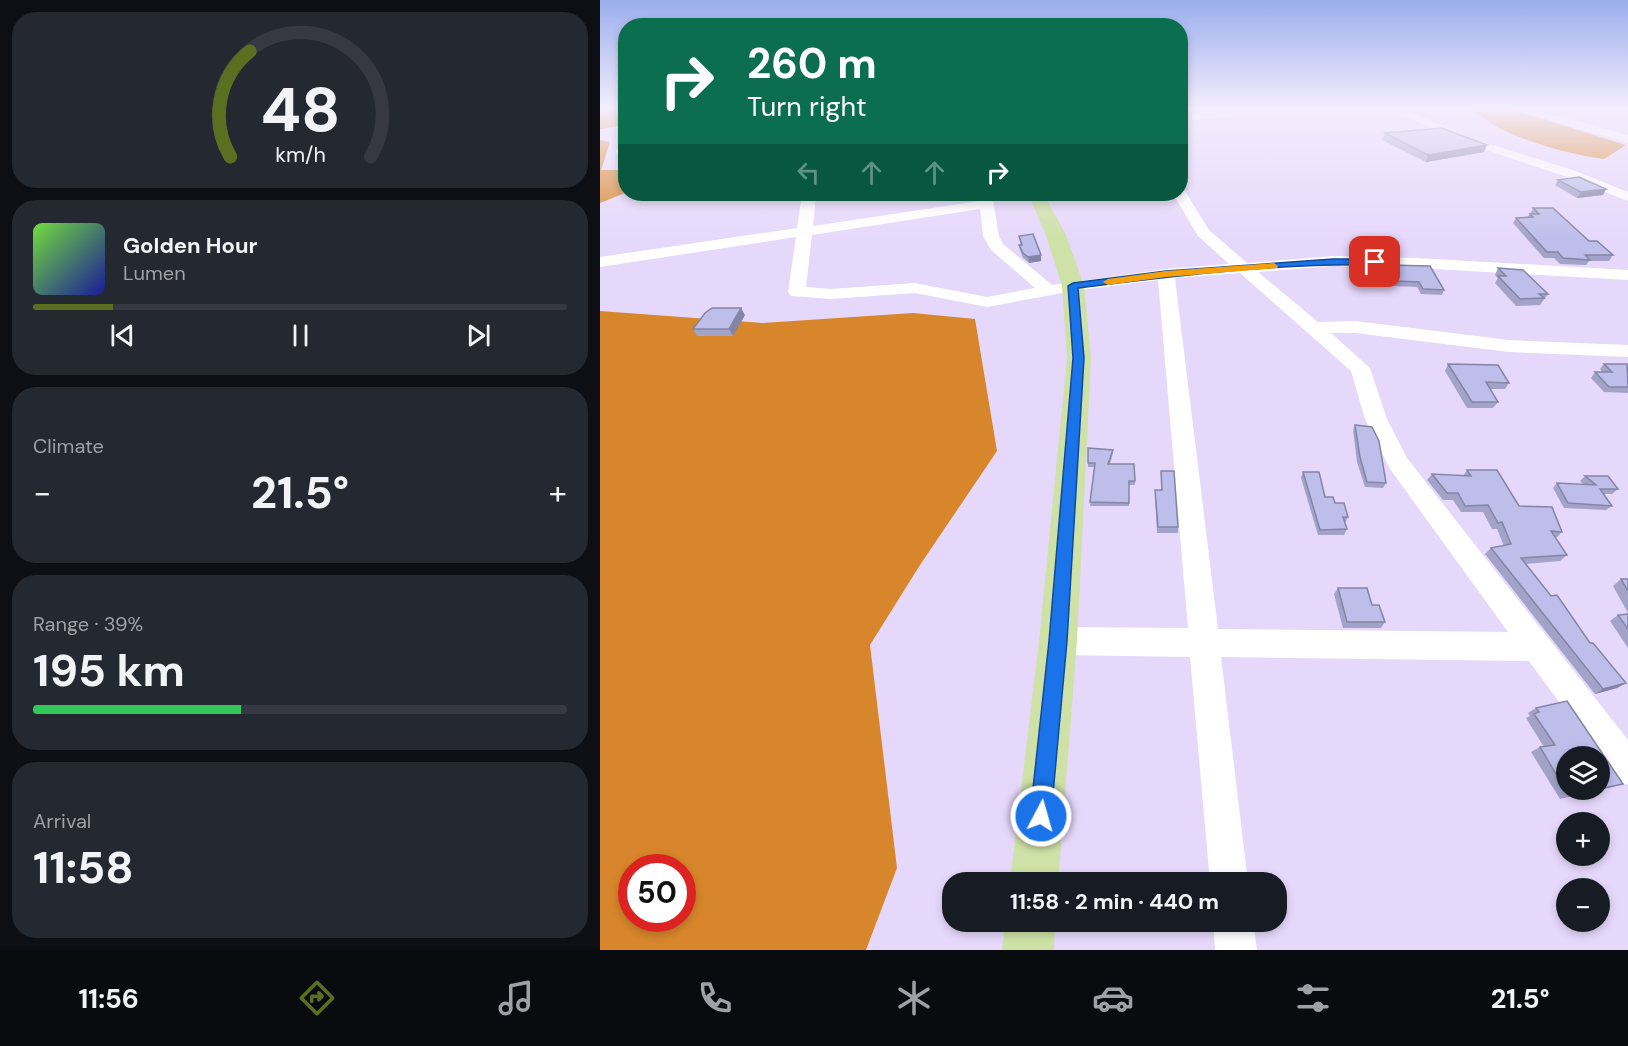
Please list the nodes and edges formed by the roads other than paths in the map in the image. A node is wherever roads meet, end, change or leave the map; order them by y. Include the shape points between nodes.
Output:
1 (1505, 152) edge
2 (1628, 197) edge
3 (808, 201) edge
4 (975, 201) edge
5 (986, 201) edge
6 (1039, 201) edge
7 (1184, 201) edge
8 (804, 233) junction
9 (600, 262) edge
10 (1244, 268) junction
11 (1166, 274) junction
12 (1628, 275) edge
13 (1060, 288) junction
14 (1314, 328) junction
15 (1628, 351) edge
16 (1058, 641) junction
17 (1204, 642) junction
18 (1534, 647) junction
19 (1628, 768) edge
20 (1035, 872) edge
21 (1228, 872) edge
22 (1029, 932) edge
23 (1234, 932) edge
24 (1028, 950) edge
25 (1236, 950) edge

1 - 2 street
3 - 8 street
4 - 8 street
5 - 13 street via 991,236 997,247
6 - 13 main road via 1056,235
7 - 10 street via 1203,233
8 - 9 street
8 - 13 street via 797,292 831,294 915,288 987,302
10 - 11 street
10 - 12 street via 1333,261 1404,262
10 - 14 street
11 - 13 street
11 - 17 street
13 - 16 main road via 1079,358
14 - 15 street via 1355,327 1509,346
14 - 18 street via 1360,368 1376,419 1398,463
16 - 17 street
16 - 20 main road
17 - 18 street
17 - 21 street
18 - 19 street
22 - 24 main road
23 - 25 street

